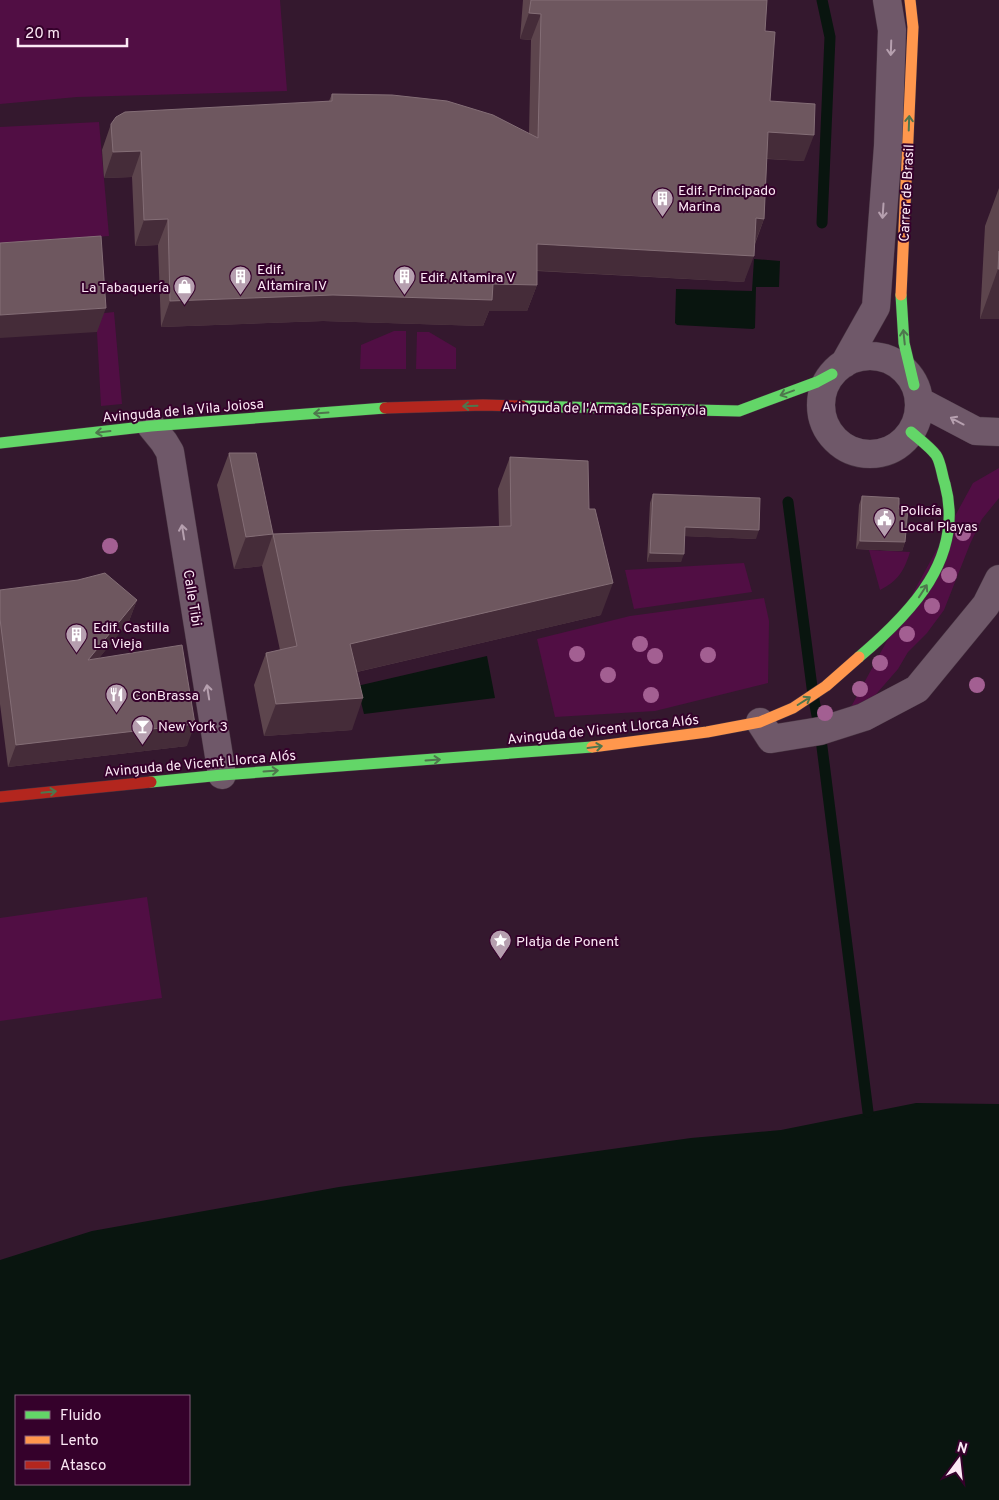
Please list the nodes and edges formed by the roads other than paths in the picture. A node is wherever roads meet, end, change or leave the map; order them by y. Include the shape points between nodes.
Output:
1 (887, 0) edge
2 (910, 0) edge
3 (838, 369) junction
4 (916, 393) junction
5 (370, 409) joint
6 (151, 426) junction
7 (911, 432) junction
8 (999, 432) edge
9 (0, 443) edge
10 (999, 579) edge
11 (760, 722) junction
12 (222, 775) junction
13 (0, 797) edge

1 -> 3 street, Carrer de Brasil via 892,49 876,307
4 -> 2 street, Carrer de Brasil via 904,343 900,301 913,27
3 - 4 street via 858,358 875,357 891,361 904,371
3 -> 5 street, Avinguda de l'Armada Espanyola via 817,382 739,411 483,405
3 - 7 street via 824,388 821,403 822,419 840,444 861,453 884,452 899,445
4 - 7 street via 917,417
8 -> 4 street via 976,431
5 -> 6 street, Avinguda de la Vila Joiosa
6 -> 9 street, Avinguda de la Vila Joiosa
12 -> 6 street, Calle Tibi via 170,452
11 -> 7 street, Avinguda de Vicent Llorca Alós via 793,708 826,686 915,604 932,578 944,551 950,519 948,496 937,456
10 - 11 street via 986,605 917,689 864,717 820,731 771,739
12 -> 11 street, Avinguda de Vicent Llorca Alós via 572,750
13 -> 12 street, Avinguda de Vicent Llorca Alós

